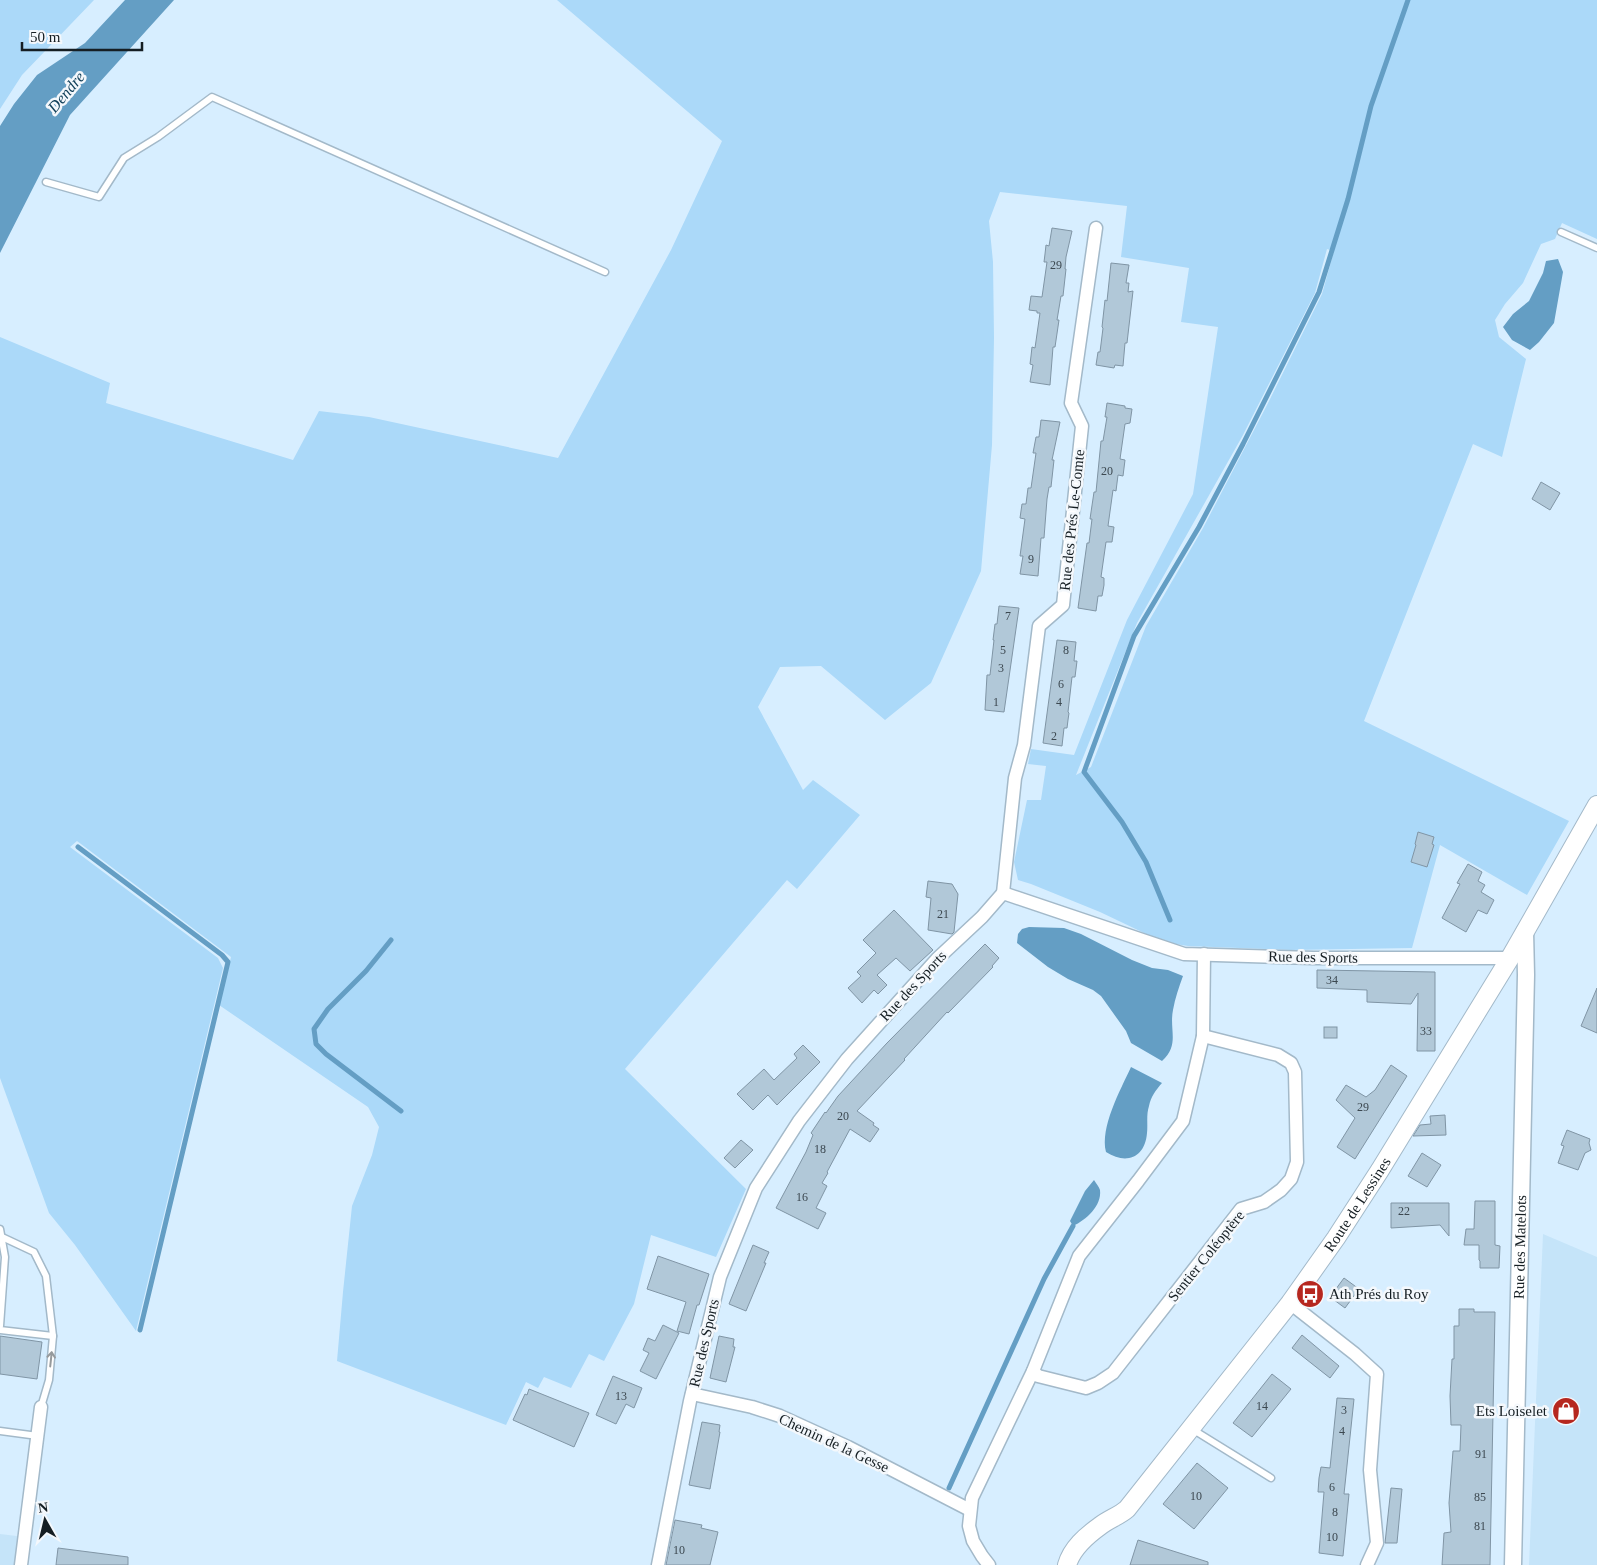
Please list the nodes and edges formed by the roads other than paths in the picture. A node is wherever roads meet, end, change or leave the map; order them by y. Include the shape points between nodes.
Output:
1 (46, 182) dead end
2 (1096, 228) dead end
3 (1561, 232) dead end
4 (1597, 248) edge
5 (605, 272) dead end
6 (1597, 806) edge
7 (1003, 893) junction
8 (1525, 931) junction
9 (1204, 954) junction
10 (1510, 958) junction
11 (1203, 1036) junction
12 (0, 1229) edge
13 (2, 1242) edge
14 (1290, 1303) junction
15 (0, 1318) edge
16 (0, 1326) edge
17 (0, 1330) edge
18 (53, 1336) junction
19 (1033, 1371) junction
20 (692, 1394) junction
21 (41, 1407) joint
22 (1191, 1429) junction
23 (0, 1431) edge
24 (38, 1436) junction
25 (1271, 1478) dead end
26 (970, 1510) junction
27 (21, 1565) edge
28 (658, 1565) edge
29 (989, 1565) edge
30 (1067, 1565) edge
31 (1367, 1565) edge
32 (1513, 1565) edge

1 - 5 lane via 99,196 124,158 212,97
2 - 7 street, Rue des Prés Le-Comte via 1071,403 1082,426 1063,605 1039,626 1024,744 1014,778
3 - 4 lane
6 - 8 main road, Route de Lessines
7 - 9 street, Rue des Sports via 1184,954
7 - 20 street, Rue des Sports via 936,959 847,1058 799,1121 756,1188 720,1277
8 - 10 main road, Route de Lessines
8 - 32 street, Rue des Matelots
9 - 10 street, Rue des Sports via 1313,958
9 - 11 street
10 - 14 main road, Route de Lessines via 1375,1178
11 - 19 street via 1183,1121 1079,1256
11 - 19 street, Sentier Coléoptère via 1278,1055 1291,1063 1295,1072 1297,1162 1291,1179 1264,1202 1242,1209 1113,1372 1086,1388 1038,1376
12 - 13 lane
13 - 15 lane via 5,1257
13 - 18 lane via 34,1252 46,1276
14 - 22 main road, Route de Lessines
14 - 31 street via 1377,1374 1370,1470 1377,1543
15 - 16 lane
17 - 18 lane
21 -> 18 lane via 49,1380
19 - 26 street via 979,1481
20 - 26 street, Chemin de la Gesse via 752,1406 780,1416
20 - 28 street, Rue des Sports
21 - 24 street
22 - 25 lane
22 - 30 main road, Route de Lessines via 1127,1509 1079,1544
23 - 24 lane
24 - 27 street
26 - 29 street via 969,1526 973,1540

